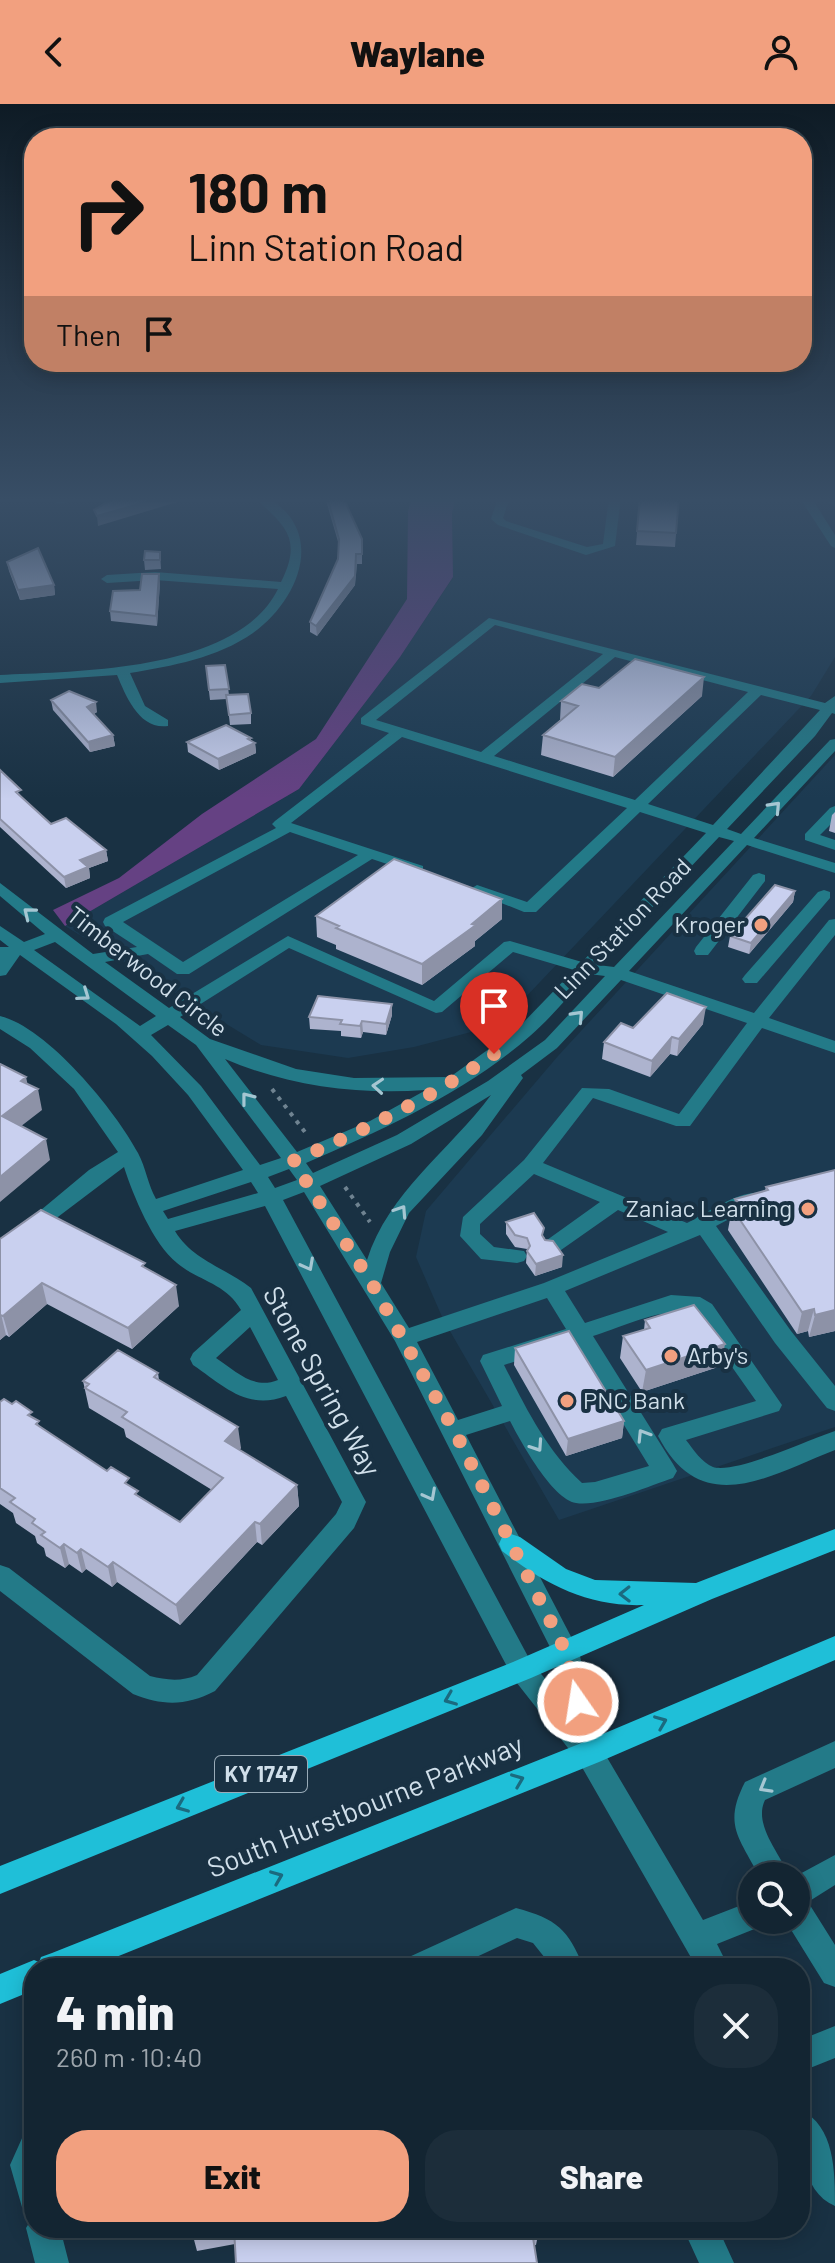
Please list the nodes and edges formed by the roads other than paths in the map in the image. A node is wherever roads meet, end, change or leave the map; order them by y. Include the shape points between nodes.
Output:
1 (277, 598) edge
2 (613, 652) junction
3 (122, 671) junction
4 (0, 679) edge
5 (758, 690) junction
6 (834, 707) edge
7 (163, 723) dead end
8 (399, 732) junction
9 (835, 743) edge
10 (482, 759) junction
11 (636, 807) junction
12 (835, 811) edge
13 (289, 827) junction
14 (715, 832) junction
15 (744, 840) junction
16 (835, 845) edge
17 (835, 852) edge
18 (370, 854) junction
19 (829, 866) edge
20 (434, 875) edge
21 (759, 878) dead end
22 (461, 884) edge
23 (0, 888) edge
24 (824, 895) dead end
25 (833, 930) edge
26 (0, 931) edge
27 (57, 935) junction
28 (149, 947) junction
29 (11, 951) edge
30 (702, 951) dead end
31 (808, 958) junction
32 (91, 959) junction
33 (828, 965) dead end
34 (585, 968) junction
35 (0, 971) edge
36 (618, 973) junction
37 (767, 985) junction
38 (803, 997) dead end
39 (169, 1016) junction
40 (759, 1019) junction
41 (10, 1026) edge
42 (139, 1035) junction
43 (202, 1041) junction
44 (835, 1047) edge
45 (520, 1068) junction
46 (456, 1081) junction
47 (129, 1154) junction
48 (293, 1161) junction
49 (531, 1165) junction
50 (255, 1173) junction
51 (309, 1183) junction
52 (777, 1193) edge
53 (271, 1197) junction
54 (616, 1201) junction
55 (157, 1218) junction
56 (696, 1227) junction
57 (13, 1241) edge
58 (554, 1245) edge
59 (517, 1256) dead end
60 (371, 1282) junction
61 (552, 1288) junction
62 (253, 1311) junction
63 (579, 1330) junction
64 (404, 1338) junction
65 (826, 1377) edge
66 (291, 1384) junction
67 (835, 1402) edge
68 (517, 1410) junction
69 (454, 1430) junction
70 (835, 1440) edge
71 (690, 1464) junction
72 (665, 1471) junction
73 (835, 1539) edge
74 (511, 1544) junction
75 (0, 1576) edge
76 (703, 1591) junction
77 (835, 1648) edge
78 (566, 1652) junction
79 (522, 1670) junction
80 (589, 1753) junction
81 (835, 1754) edge
82 (767, 1862) edge
83 (835, 1869) edge
84 (0, 1880) edge
85 (810, 1884) edge
86 (738, 1921) edge
87 (810, 1933) edge
88 (697, 1937) junction
89 (77, 1958) edge
90 (441, 1958) edge
91 (564, 1958) edge
92 (709, 1958) edge
93 (835, 1972) edge
94 (24, 1979) edge
95 (0, 1989) edge
96 (835, 2042) edge
97 (810, 2052) edge
98 (810, 2141) edge
99 (830, 2170) edge
100 (46, 2238) edge
101 (705, 2238) edge
102 (52, 2263) edge
103 (717, 2263) edge

1 - 3 street via 260,619 224,642 174,661
2 - 5 street
2 - 8 street via 493,621 366,721
2 - 10 street
3 - 4 street
3 - 7 street via 139,708
5 - 6 street
5 - 11 street
6 - 14 street, Linn Station Road
8 - 10 street
8 - 13 street via 280,824
15 -> 9 street, Linn Station Road
10 - 11 street
11 - 14 street
11 - 22 street via 530,909
12 - 16 street via 810,837
13 - 18 street
13 - 28 street via 111,922
14 - 15 street
14 - 34 street, Linn Station Road
15 - 19 street
15 - 36 street, Linn Station Road
17 - 19 street
18 - 20 street
18 - 28 street via 183,970
21 - 30 street
27 -> 23 street, Timberwood Circle
24 - 37 street
25 - 31 street
26 - 29 street
27 - 29 street
27 - 32 street, Timberwood Circle
28 - 32 street
29 - 35 street
29 -> 42 street
31 - 33 street
31 - 37 street
32 - 39 street, Timberwood Circle
34 - 36 street
34 - 39 street via 510,946 436,1008 288,941
34 - 46 street, Linn Station Road via 524,1032
36 - 40 street
45 -> 36 street, Linn Station Road via 551,1044
37 - 38 street
37 - 40 street
39 - 42 street
39 - 43 street, Timberwood Circle
40 - 44 street
40 - 49 street via 683,1122 589,1092
41 - 47 street, Stone Spring Way via 81,1085
42 - 50 street via 223,1123
46 -> 43 street via 394,1087 306,1078 265,1069
48 -> 43 street, Timberwood Circle
45 - 51 street, Linn Station Road via 399,1142
60 -> 45 street via 401,1209 475,1131
46 - 48 street, Linn Station Road via 377,1125
47 - 55 street, Stone Spring Way
47 - 57 street
48 - 50 street
48 - 51 street, Timberwood Circle
49 - 54 street
49 - 59 street via 470,1222 470,1236 488,1254
50 - 53 street
50 - 55 street
51 - 53 street
51 - 60 street
52 - 56 street
53 - 55 street
53 -> 79 street
54 - 56 street
54 - 58 street
55 - 62 street, Stone Spring Way via 185,1259 225,1279
56 - 61 street
56 - 65 street via 783,1337
60 - 64 street
61 - 63 street
61 - 64 street
62 - 66 street, Stone Spring Way
62 - 66 street via 201,1359 249,1391 266,1394
63 - 68 street via 491,1361
63 - 71 street via 671,1303 692,1303 704,1310 771,1405 670,1436
72 -> 63 street
64 - 69 street
65 - 67 street
66 - 75 street, Stone Spring Way via 354,1502 352,1510 206,1683 181,1694 142,1686
68 - 69 street
68 -> 72 street via 539,1450 577,1493
69 - 74 street
70 - 71 street via 749,1471 716,1477
71 - 72 street
73 - 76 main road, KY 1747
76 -> 74 main road via 600,1595 543,1569
74 - 78 street
76 - 78 main road, KY 1747
80 -> 77 main road, South Hurstbourne Parkway
78 - 79 main road, KY 1747
78 - 80 street
79 - 80 street
79 -> 84 main road, KY 1747
80 - 88 street
89 -> 80 main road, South Hurstbourne Parkway
81 -> 82 street via 755,1791 747,1807 748,1826
83 - 85 street
86 - 88 street
87 - 93 street
88 - 92 street
90 - 91 street via 516,1923 542,1930
94 - 95 main road
96 - 97 street
98 - 99 street
100 - 102 street
101 - 103 street

